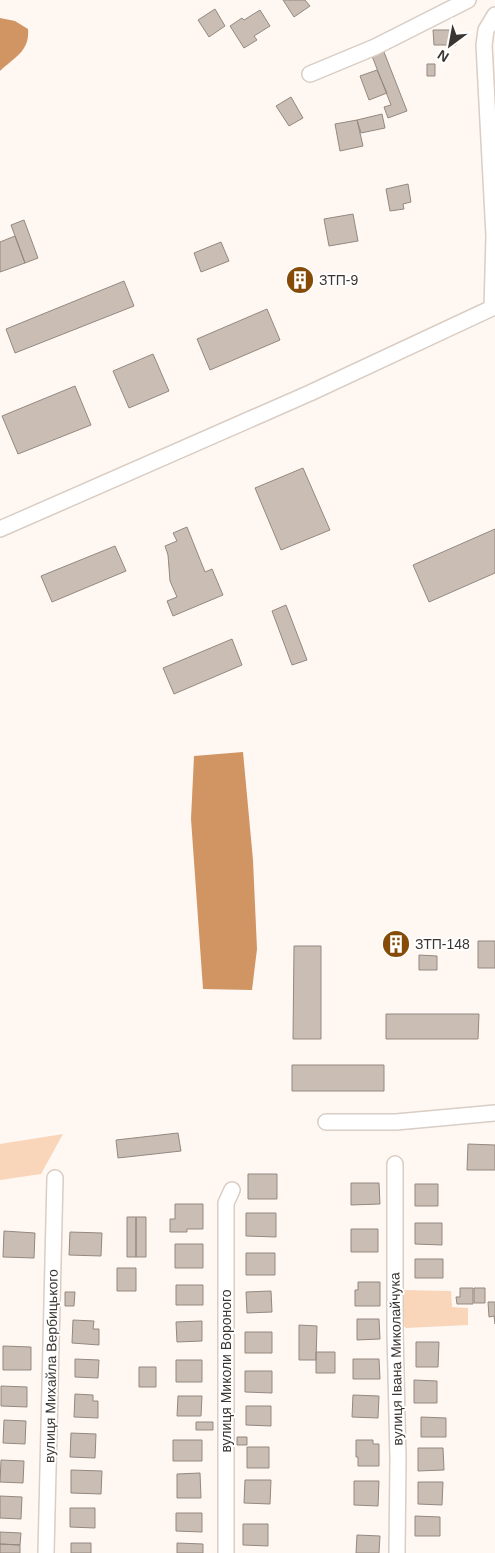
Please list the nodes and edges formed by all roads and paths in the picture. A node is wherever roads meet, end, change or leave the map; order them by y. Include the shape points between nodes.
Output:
1 (468, 0) edge
2 (495, 15) edge
3 (310, 74) dead end
4 (0, 529) edge
5 (495, 1113) edge
6 (326, 1122) dead end
7 (395, 1164) dead end
8 (56, 1178) dead end
9 (232, 1190) dead end
10 (46, 1553) edge
11 (226, 1553) edge
12 (397, 1553) edge

1 - 3 street via 375,47
2 - 4 street via 486,30 484,45 494,236 492,308 310,393
5 - 6 street via 396,1122
7 - 12 street, вулиця Івана Миколайчука
8 - 10 street, вулиця Михайла Вербицького
9 - 11 street, вулиця Миколи Вороного via 226,1203

